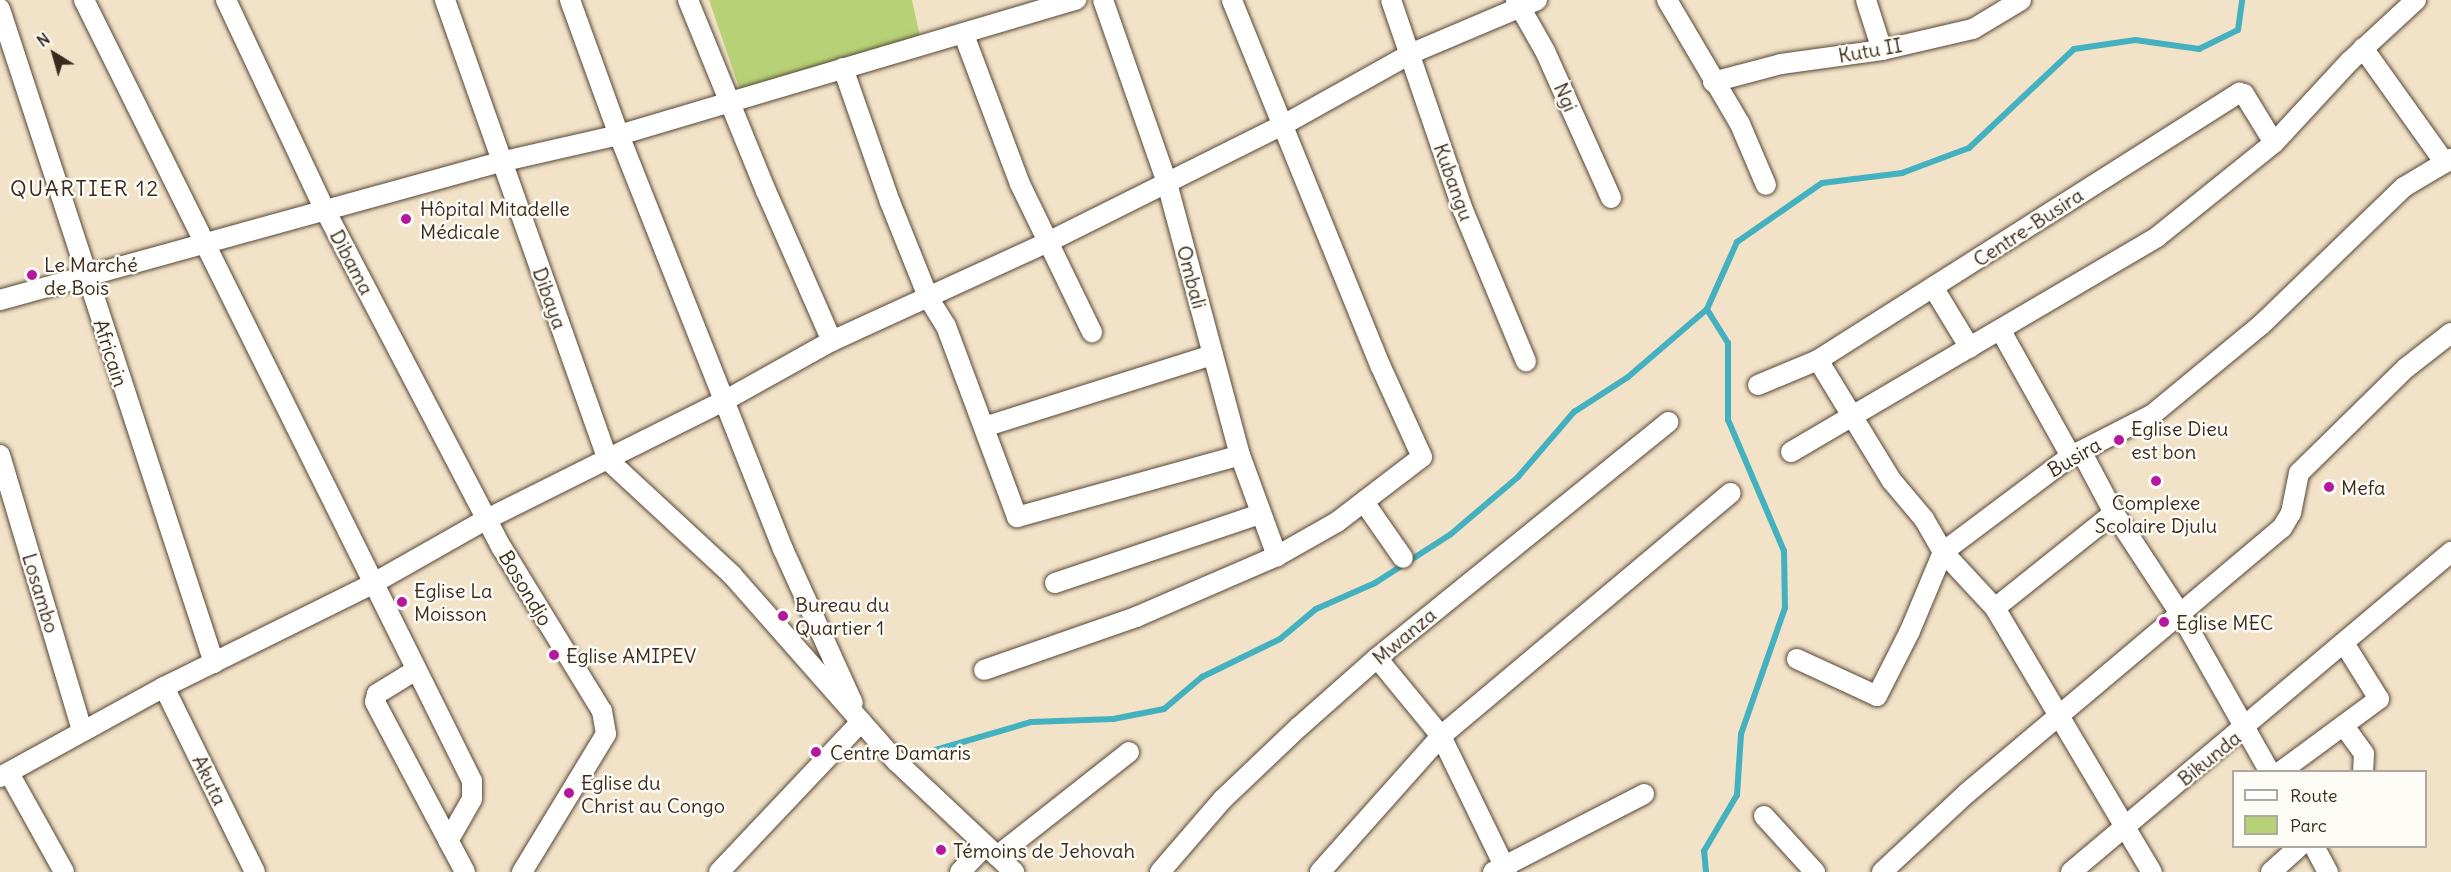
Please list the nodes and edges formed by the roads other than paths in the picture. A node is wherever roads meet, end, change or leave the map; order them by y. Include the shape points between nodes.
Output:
1 (84, 0) edge
2 (226, 0) edge
3 (445, 0) edge
4 (570, 0) edge
5 (688, 0) edge
6 (1076, 0) edge
7 (1102, 0) edge
8 (1232, 0) edge
9 (1391, 0) edge
10 (1537, 0) edge
11 (1667, 0) edge
12 (1866, 0) edge
13 (2021, 0) edge
14 (2416, 0) edge
15 (1517, 4) edge
16 (0, 9) edge
17 (964, 35) junction
18 (2363, 48) junction
19 (1882, 50) junction
20 (1410, 54) junction
21 (843, 68) junction
22 (1713, 82) junction
23 (732, 101) junction
24 (1285, 124) junction
25 (619, 135) junction
26 (2274, 143) junction
27 (2448, 161) edge
28 (500, 162) junction
29 (1167, 183) junction
30 (1766, 184) dead end
31 (1611, 198) dead end
32 (325, 210) junction
33 (202, 243) junction
34 (1046, 243) junction
35 (86, 277) junction
36 (1934, 287) junction
37 (929, 299) junction
38 (0, 300) edge
39 (2001, 330) junction
40 (1092, 332) dead end
41 (2451, 333) edge
42 (832, 341) junction
43 (1970, 348) junction
44 (1213, 355) junction
45 (1818, 360) junction
46 (1526, 361) dead end
47 (1758, 385) dead end
48 (724, 401) junction
49 (1852, 419) junction
50 (1668, 422) dead end
51 (984, 427) junction
52 (1791, 452) dead end
53 (2076, 454) junction
54 (0, 455) edge
55 (1240, 455) junction
56 (608, 460) junction
57 (1731, 493) dead end
58 (1364, 502) junction
59 (2114, 513) junction
60 (1260, 514) junction
61 (487, 519) junction
62 (1943, 552) junction
63 (2451, 552) edge
64 (1277, 556) junction
65 (1403, 558) dead end
66 (1055, 583) dead end
67 (372, 584) junction
68 (1995, 608) junction
69 (2181, 615) junction
70 (2344, 643) junction
71 (1377, 658) junction
72 (1797, 659) dead end
73 (214, 663) junction
74 (416, 670) junction
75 (984, 670) dead end
76 (164, 687) junction
77 (2059, 716) junction
78 (861, 722) junction
79 (2344, 726) junction
80 (2244, 729) junction
81 (82, 730) junction
82 (1441, 736) junction
83 (1129, 752) dead end
84 (2269, 770) edge
85 (2281, 770) edge
86 (2363, 770) edge
87 (4, 775) edge
88 (1644, 794) dead end
89 (1764, 816) dead end
90 (2124, 830) junction
91 (448, 841) junction
92 (2298, 848) edge
93 (2315, 848) edge
94 (991, 850) junction
95 (1501, 870) edge
96 (64, 872) edge
97 (255, 872) edge
98 (465, 872) edge
99 (522, 872) edge
100 (718, 872) edge
101 (960, 872) edge
102 (1014, 872) edge
103 (1160, 872) edge
104 (1320, 872) edge
105 (1815, 872) edge
106 (1882, 872) edge
107 (2071, 872) edge
108 (2152, 872) edge
109 (2271, 872) edge
110 (2328, 872) edge

1 - 33 street
2 - 32 street, Dibama
3 - 28 street, Dibaya
4 - 25 street
5 - 23 street
6 - 17 street
7 - 29 street, Ombali
8 - 24 street
9 - 20 street, Kubangu
10 - 15 street
11 - 22 street
12 - 19 street
13 - 19 street, Kutu II via 1973,29
14 - 18 street
15 - 20 street
15 - 31 street, Ngi via 1545,51
16 - 35 street, Africain
17 - 21 street
17 - 34 street
18 - 26 street
18 - 27 street
19 - 22 street, Kutu II via 1781,64
20 - 24 street
20 - 46 street, Kubangu via 1463,210
21 - 23 street
21 - 37 street
22 - 30 street via 1740,124
23 - 25 street
23 - 42 street via 766,191
24 - 29 street
24 - 58 street via 1380,365 1422,453 1420,460
25 - 28 street
25 - 48 street
26 - 36 street, Centre-Busira via 2244,94 2239,93
26 - 39 street via 2157,237
27 - 53 street, Busira via 2404,187 2262,325 2182,392 2153,414
28 - 32 street
28 - 56 street, Dibaya
29 - 34 street
29 - 44 street, Ombali
32 - 33 street
32 - 61 street, Dibama
33 - 35 street
33 - 67 street
34 - 37 street
34 - 40 street
35 - 38 street
35 - 73 street, Africain
36 - 43 street
36 - 45 street, Centre-Busira
37 - 42 street
37 - 51 street via 946,326
39 - 43 street
39 - 53 street
41 - 69 street via 2406,368 2299,473 2290,513 2282,528
42 - 48 street
43 - 49 street
44 - 51 street
44 - 55 street, Ombali
45 - 47 street, Centre-Busira
45 - 49 street
48 - 56 street
48 - 78 street via 783,549
49 - 52 street
49 - 62 street
50 - 71 street, Mwanza
51 - 55 street via 1017,517
53 - 59 street
53 - 62 street, Busira
54 - 81 street, Losambo
55 - 60 street, Ombali
56 - 61 street
56 - 78 street via 732,575
57 - 82 street
58 - 64 street
58 - 65 street
59 - 68 street
59 - 69 street
60 - 64 street, Ombali
60 - 66 street
61 - 67 street
61 - 99 street, Bosondjo via 606,723 601,744
62 - 68 street
62 - 72 street via 1877,696
63 - 70 street, Bikunda
64 - 75 street via 1136,617
67 - 73 street
67 - 74 street
68 - 77 street
69 - 77 street
69 - 80 street
70 - 79 street via 2379,699
70 - 80 street, Bikunda
71 - 82 street
71 - 103 street, Mwanza via 1223,799
73 - 76 street
74 - 91 street via 474,790
74 - 91 street via 377,694 375,702
76 - 81 street
76 - 97 street, Akuta
77 - 90 street
77 - 106 street via 1967,793
78 - 94 street via 897,762
78 - 100 street
79 - 85 street
79 - 86 street via 2364,754
80 - 84 street
80 - 90 street, Bikunda
81 - 87 street
82 - 95 street
82 - 104 street
83 - 94 street
87 - 96 street
88 - 95 street
89 - 105 street
90 - 107 street, Bikunda
90 - 108 street
91 - 98 street
92 - 109 street
93 - 110 street
94 - 101 street
94 - 102 street

